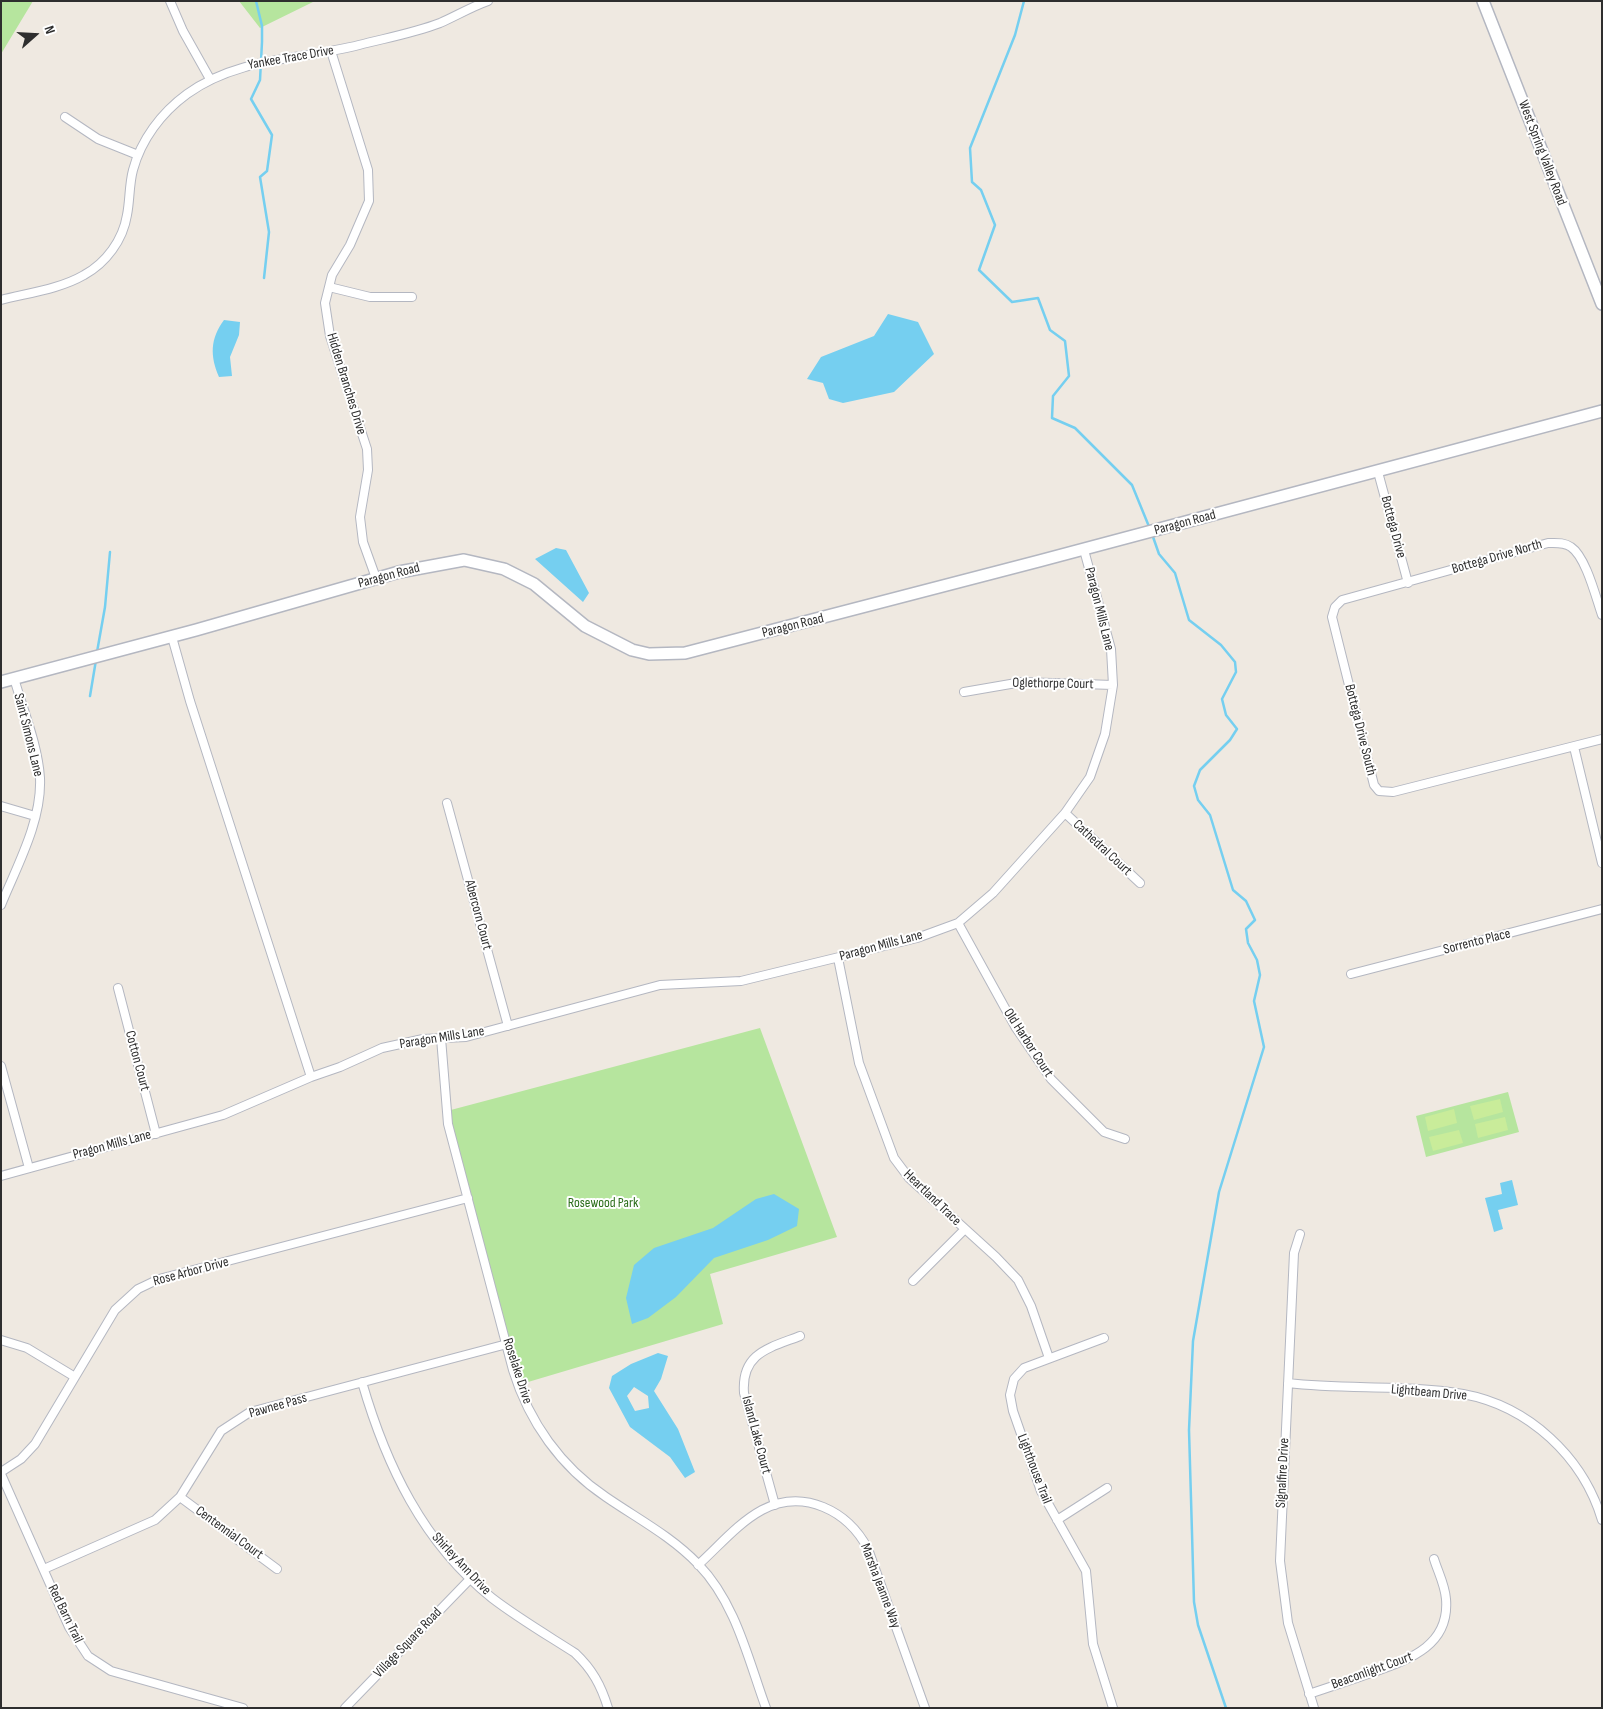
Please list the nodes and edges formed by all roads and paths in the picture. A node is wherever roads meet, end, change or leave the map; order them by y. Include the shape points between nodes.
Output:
1 (170, 1) edge
2 (488, 1) edge
3 (1483, 1) edge
4 (331, 51) junction
5 (210, 79) junction
6 (65, 117) dead end
7 (138, 155) junction
8 (329, 287) junction
9 (412, 297) dead end
10 (1, 300) edge
11 (1602, 304) edge
12 (1602, 411) edge
13 (1378, 472) junction
14 (1084, 550) junction
15 (376, 578) junction
16 (1408, 583) junction
17 (1602, 615) edge
18 (172, 637) junction
19 (14, 678) junction
20 (1, 682) edge
21 (1113, 685) junction
22 (964, 692) dead end
23 (1602, 739) edge
24 (1574, 747) junction
25 (447, 803) dead end
26 (1, 806) edge
27 (1065, 813) junction
28 (36, 816) junction
29 (1602, 863) edge
30 (1140, 884) dead end
31 (1, 905) edge
32 (1602, 909) edge
33 (958, 922) junction
34 (838, 958) junction
35 (1351, 974) dead end
36 (118, 988) dead end
37 (508, 1026) junction
38 (441, 1038) junction
39 (1, 1066) edge
40 (311, 1077) junction
41 (156, 1134) junction
42 (1125, 1139) dead end
43 (29, 1168) junction
44 (1, 1176) edge
45 (468, 1198) junction
46 (965, 1229) junction
47 (1300, 1234) dead end
48 (913, 1281) dead end
49 (800, 1336) dead end
50 (1104, 1338) dead end
51 (1, 1340) edge
52 (507, 1344) junction
53 (1049, 1358) junction
54 (75, 1377) junction
55 (362, 1382) junction
56 (1288, 1383) junction
57 (1, 1473) edge
58 (1107, 1488) dead end
59 (180, 1497) junction
60 (775, 1505) junction
61 (1057, 1520) junction
62 (1602, 1520) edge
63 (1434, 1559) dead end
64 (698, 1565) junction
65 (277, 1568) dead end
66 (44, 1569) junction
67 (471, 1578) junction
68 (1309, 1694) junction
69 (243, 1708) edge
70 (345, 1708) edge
71 (608, 1708) edge
72 (766, 1708) edge
73 (924, 1708) edge
74 (1113, 1708) edge
75 (1314, 1708) edge

1 - 5 street
2 - 4 street, Yankee Trace Drive via 424,28
3 - 11 street, West Spring Valley Road
4 - 5 street, Yankee Trace Drive via 250,64
4 - 8 street, Hidden Branches Drive via 368,170 369,201
5 - 7 street, Yankee Trace Drive via 175,103 151,131
6 - 7 street via 98,139
7 - 10 street, Yankee Trace Drive via 131,175 124,228 106,258 76,279
8 - 9 street via 370,297
8 - 15 street, Hidden Branches Drive via 325,303 330,336 367,450 368,470 360,517 363,542
12 - 13 street, Paragon Road
13 - 14 street, Paragon Road
13 - 16 street, Bottega Drive
14 - 15 street, Paragon Road via 774,631 671,654 642,653 612,641 576,620 534,584 504,569 464,560
14 - 21 street, Paragon Mills Lane via 1111,649
15 - 18 street, Paragon Road
16 - 17 street, Bottega Drive North via 1548,543 1561,543 1572,547 1583,563
16 - 24 street, Bottega Drive South via 1342,600 1332,617 1374,785 1379,791 1393,792
18 - 19 street, Paragon Road
18 - 40 street
19 - 20 street, Paragon Road
19 - 28 street, Saint Simons Lane via 40,777
21 - 22 street, Oglethorpe Court via 1022,682
21 - 27 street, Paragon Mills Lane via 1105,734 1090,777
23 - 24 street
24 - 29 street
25 - 37 street, Abercorn Court
26 - 28 street
27 - 30 street, Cathedral Court
27 - 33 street, Paragon Mills Lane via 993,893
28 - 31 street, Saint Simons Lane
32 - 35 street, Sorrento Place
33 - 34 street, Paragon Mills Lane via 917,938
33 - 42 street, Old Harbor Court via 1016,1028 1051,1079 1104,1132
34 - 37 street, Paragon Mills Lane via 740,981 660,985
34 - 46 street, Heartland Trace via 859,1063 890,1150 909,1178
36 - 41 street, Cotton Court
37 - 38 street, Paragon Mills Lane via 466,1037
38 - 40 street, Paragon Mills Lane via 382,1048
38 - 45 street, Roselake Drive via 448,1124
39 - 43 street
40 - 41 street, Pragon Mills Lane via 223,1115
41 - 43 street, Pragon Mills Lane
43 - 44 street, Pragon Mills Lane
45 - 52 street, Roselake Drive
45 - 54 street, Rose Arbor Drive via 148,1283 115,1310
46 - 48 street
46 - 53 street, Heartland Trace via 1018,1280
47 - 56 street, Signalfire Drive via 1294,1253
49 - 60 street, Island Lake Court via 758,1354 745,1376 744,1393
50 - 53 street, Lighthouse Trail
51 - 54 street via 27,1348
52 - 55 street, Pawnee Pass
52 - 64 street, Roselake Drive via 524,1400 560,1456 590,1486 671,1540
53 - 61 street, Lighthouse Trail via 1030,1364 1018,1373 1010,1395 1041,1491
54 - 57 street, Rose Arbor Drive via 36,1444
55 - 59 street, Pawnee Pass via 240,1417 214,1440
55 - 67 street, Shirley Ann Drive via 384,1450 407,1496 438,1542
56 - 62 street, Lightbeam Drive via 1446,1392 1495,1403 1528,1420 1567,1455 1589,1488
56 - 68 street, Signalfire Drive via 1280,1561 1288,1623
57 - 66 street, Red Barn Trail
58 - 61 street
59 - 65 street, Centennial Court
59 - 66 street, Pawnee Pass via 170,1509 145,1526
60 - 64 street, Marsha Jeanne Way via 751,1518
60 - 73 street, Marsha Jeanne Way via 800,1502 822,1506 842,1517 862,1539
61 - 74 street, Lighthouse Trail via 1086,1571 1093,1644
63 - 68 street, Beaconlight Court via 1444,1589 1446,1609 1443,1625 1431,1643 1414,1657
64 - 72 street, Roselake Drive via 731,1613
66 - 69 street, Red Barn Trail via 75,1638 97,1663 118,1674
67 - 70 street, Village Square Road
67 - 71 street, Shirley Ann Drive via 517,1616 575,1653 599,1683
68 - 75 street, Signalfire Drive

